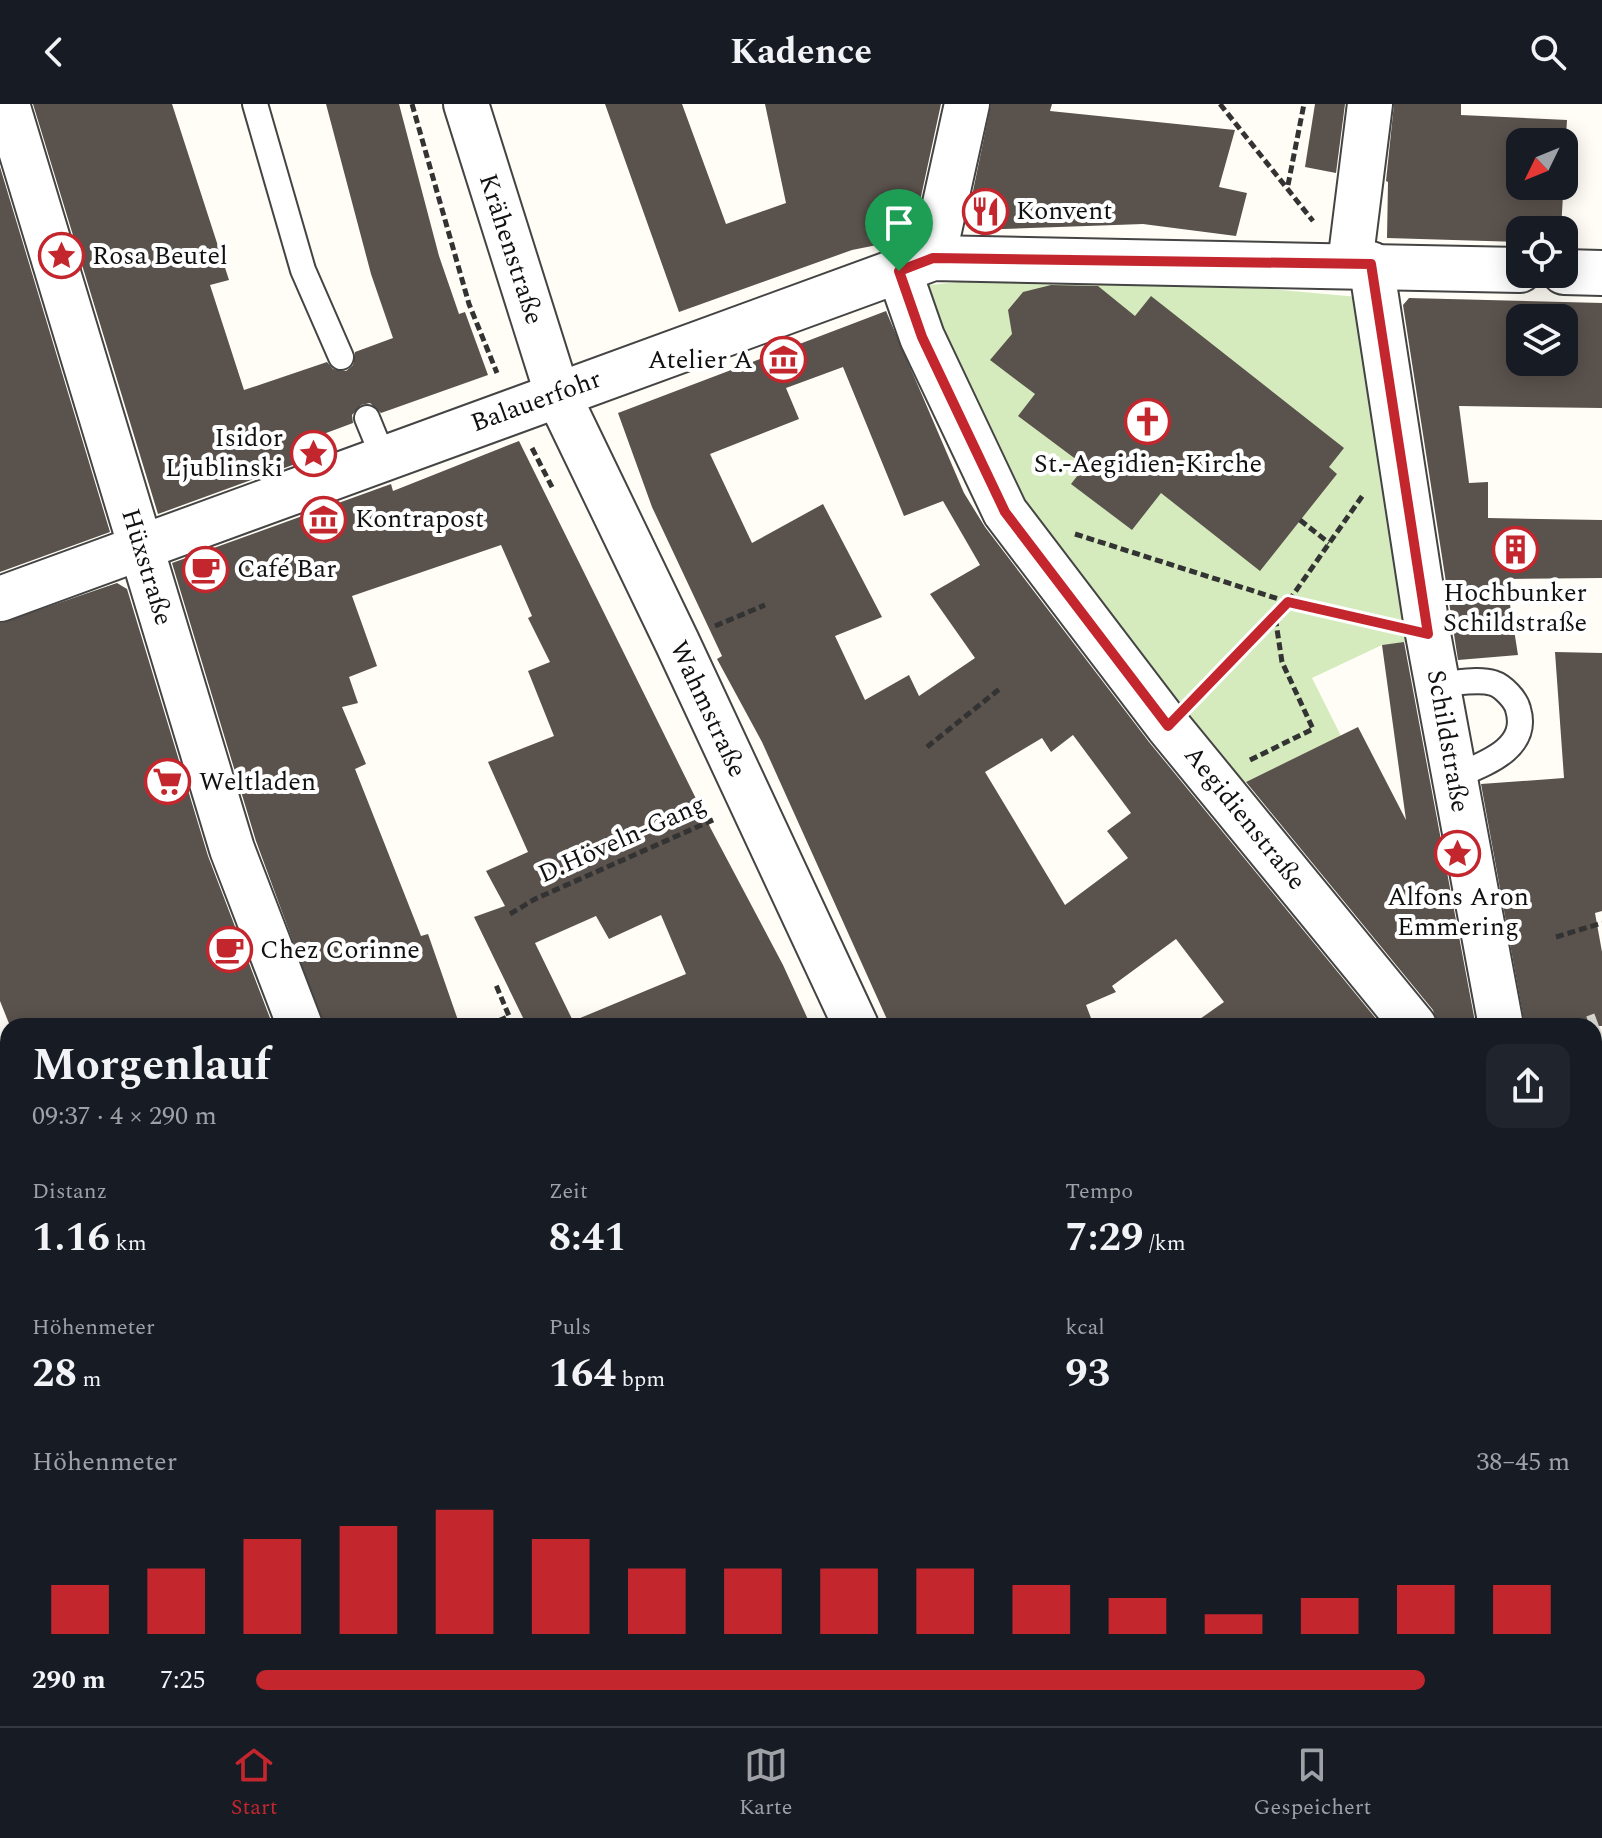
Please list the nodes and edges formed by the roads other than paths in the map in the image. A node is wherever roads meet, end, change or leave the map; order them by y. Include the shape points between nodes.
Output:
1 (7, 104) edge
2 (255, 104) edge
3 (466, 104) edge
4 (967, 104) edge
5 (1370, 104) edge
6 (916, 264) junction
7 (1360, 264) junction
8 (1506, 269) edge
9 (1578, 272) edge
10 (1602, 273) edge
11 (341, 357) dead end
12 (557, 393) junction
13 (140, 545) junction
14 (0, 599) edge
15 (1437, 684) junction
16 (1454, 777) junction
17 (297, 1018) edge
18 (852, 1018) edge
19 (1408, 1018) edge
20 (1499, 1018) edge

1 - 13 street, Hüxstraße
2 - 11 lane via 303,270
3 - 12 street, Krähenstraße
4 - 6 street
5 - 7 street, Schildstraße
6 - 7 street
6 - 12 street, Balauerfohr
6 - 19 street, Aegidienstraße via 922,337 1005,512 1168,726
7 - 8 street
7 - 15 street, Schildstraße
9 - 10 street
12 - 13 street, Balauerfohr via 512,409 375,437
12 - 18 street, Wahmstraße
13 - 14 street, Balauerfohr
13 - 17 street, Hüxstraße via 232,849
15 - 16 street, Schildstraße
15 - 16 lane via 1493,683 1516,701 1522,722 1513,744 1495,759
16 - 20 street, Schildstraße

